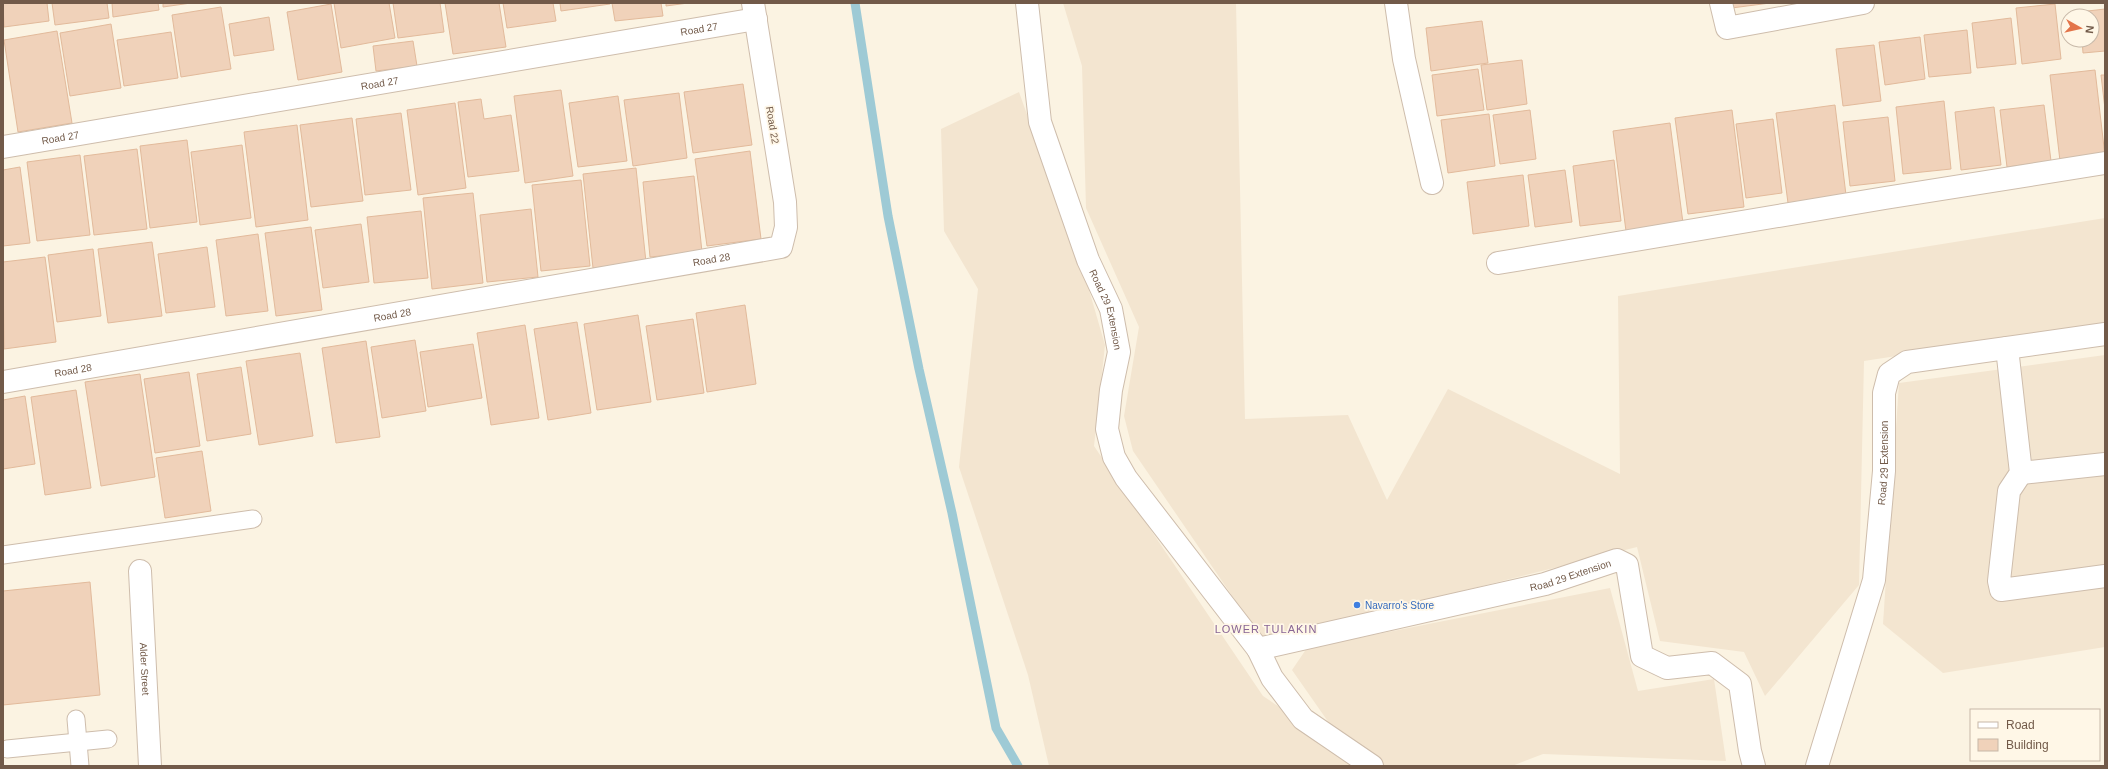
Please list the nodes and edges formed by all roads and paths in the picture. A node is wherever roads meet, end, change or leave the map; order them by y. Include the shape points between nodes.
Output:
1 (1027, 3) edge
2 (1396, 3) edge
3 (1721, 3) edge
4 (1863, 3) edge
5 (755, 11) edge
6 (3, 147) edge
7 (2105, 163) edge
8 (1432, 183) dead end
9 (781, 247) joint
10 (1498, 263) dead end
11 (2105, 334) edge
12 (2007, 348) junction
13 (3, 382) edge
14 (2105, 464) edge
15 (2020, 473) junction
16 (254, 518) dead end
17 (3, 555) edge
18 (140, 571) dead end
19 (2105, 576) edge
20 (1258, 649) junction
21 (76, 719) dead end
22 (108, 739) dead end
23 (78, 742) junction
24 (7, 749) dead end
25 (80, 766) edge
26 (150, 766) edge
27 (1372, 766) edge
28 (1754, 766) edge
29 (1817, 766) edge

1 - 20 street, Road 29 Extension via 1040,122 1088,260 1111,309 1119,352 1111,390 1107,429 1114,457 1126,478
2 - 8 street via 1404,59
3 - 4 street via 1727,28
5 - 6 street, Road 27
5 - 9 street, Road 22 via 785,202 786,227
7 - 10 street
9 - 13 street, Road 28
11 - 12 street, Road 29 Extension
12 - 15 street
12 - 29 street, Road 29 Extension via 1907,362 1889,374 1884,394 1884,471 1874,580
14 - 15 street
15 - 19 street via 2009,491 1999,581 2002,590
16 - 17 lane
18 - 26 street, Alder Street
20 - 27 street, Road 29 Extension via 1272,678 1303,719
20 - 28 street, Road 29 Extension via 1545,584 1617,560 1627,565 1642,656 1667,668 1712,663 1740,684
21 - 23 lane
22 - 23 lane
23 - 24 lane
23 - 25 lane

